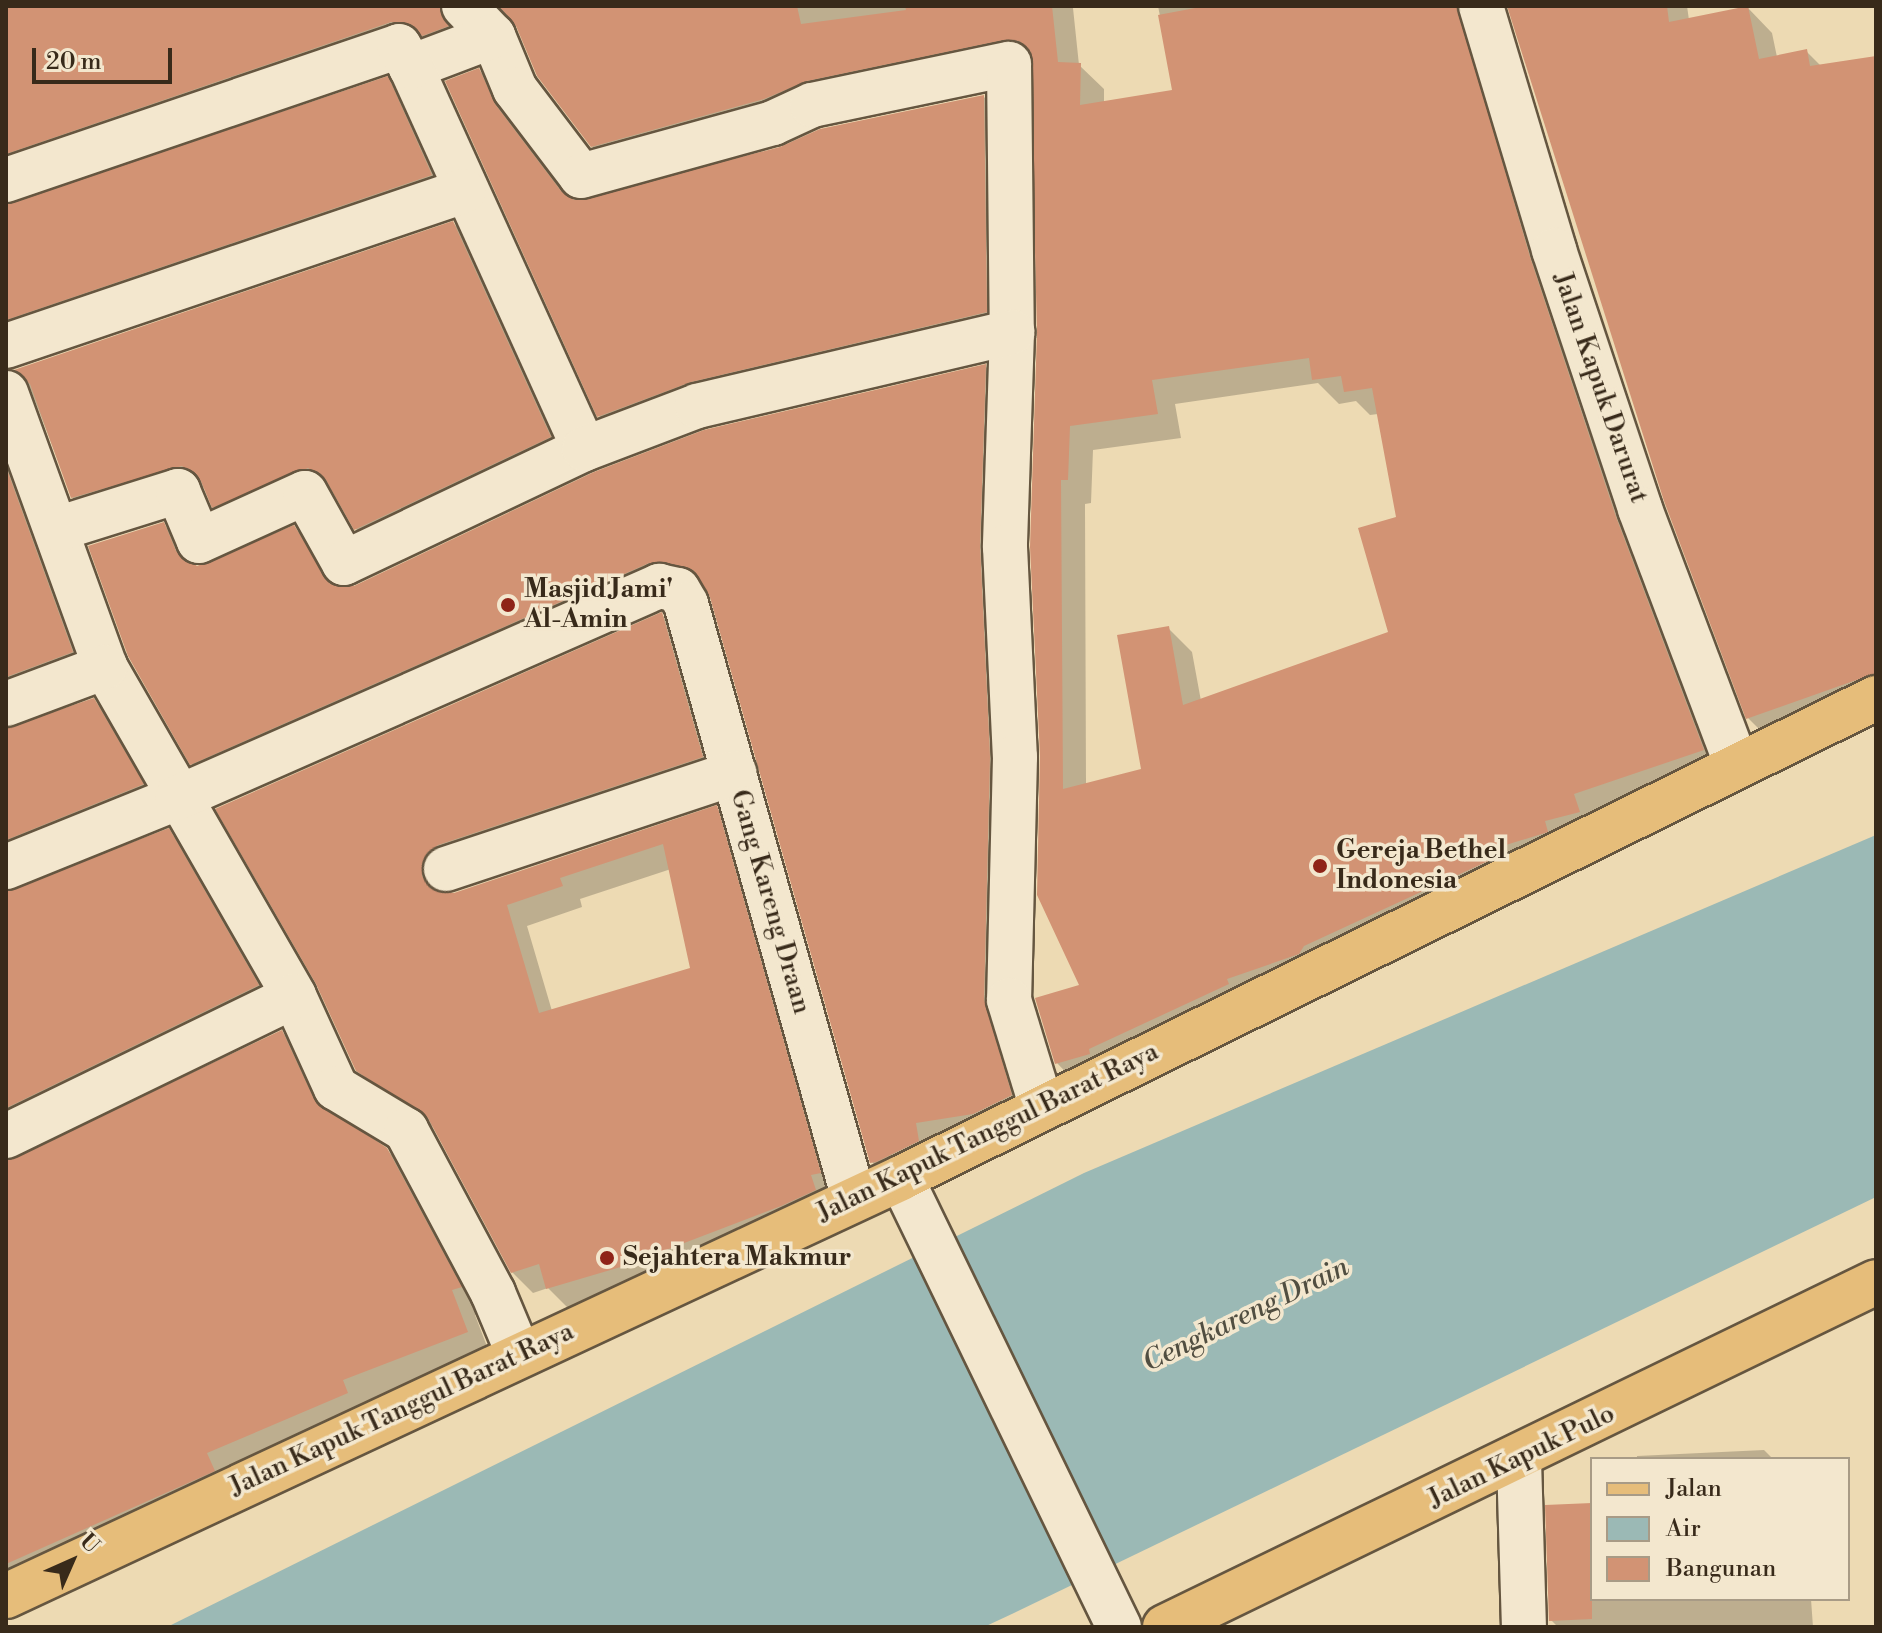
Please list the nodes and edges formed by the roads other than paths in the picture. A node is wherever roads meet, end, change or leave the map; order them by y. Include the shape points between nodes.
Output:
1 (1481, 6) edge
2 (478, 21) edge
3 (411, 67) junction
4 (6, 180) edge
5 (463, 191) junction
6 (1012, 332) junction
7 (6, 346) edge
8 (6, 393) edge
9 (584, 449) junction
10 (57, 529) junction
11 (105, 667) junction
12 (1876, 698) edge
13 (6, 704) edge
14 (1736, 763) junction
15 (734, 773) junction
16 (177, 798) junction
17 (6, 867) edge
18 (446, 869) dead end
19 (294, 996) junction
20 (1042, 1108) junction
21 (6, 1136) edge
22 (911, 1196) junction
23 (854, 1199) junction
24 (1876, 1282) edge
25 (519, 1355) junction
26 (1519, 1460) junction
27 (6, 1596) edge
28 (1112, 1612) edge
29 (1165, 1627) edge
30 (1524, 1627) edge

1 - 14 street, Jalan Kapuk Darurat via 1630,480
2 - 3 street
2 - 6 street via 515,89 581,176 773,123 812,105 1007,62
3 - 4 street via 399,46
3 - 5 street
5 - 7 street
5 - 9 street
6 - 9 street via 697,406
6 - 20 street via 1005,547 1015,757 1009,1000
8 - 10 street
9 - 10 street via 344,563 305,493 199,541 178,491
10 - 11 street
11 - 13 street
11 - 16 street
12 - 14 main road, Jalan Kapuk Tanggul Barat Raya
14 - 20 main road, Jalan Kapuk Tanggul Barat Raya
15 - 16 street, Gang Kareng Draan via 686,604 678,590 659,586
15 - 18 street
15 - 23 street, Gang Kareng Draan
16 - 17 street
16 - 19 street
19 - 21 street
19 - 25 street via 336,1088 406,1130 493,1293
20 - 22 main road, Jalan Kapuk Tanggul Barat Raya
22 - 23 main road, Jalan Kapuk Tanggul Barat Raya
22 - 28 street
23 - 25 main road, Jalan Kapuk Tanggul Barat Raya
24 - 26 main road, Jalan Kapuk Pulo
25 - 27 main road, Jalan Kapuk Tanggul Barat Raya
26 - 29 main road, Jalan Kapuk Pulo
26 - 30 street

